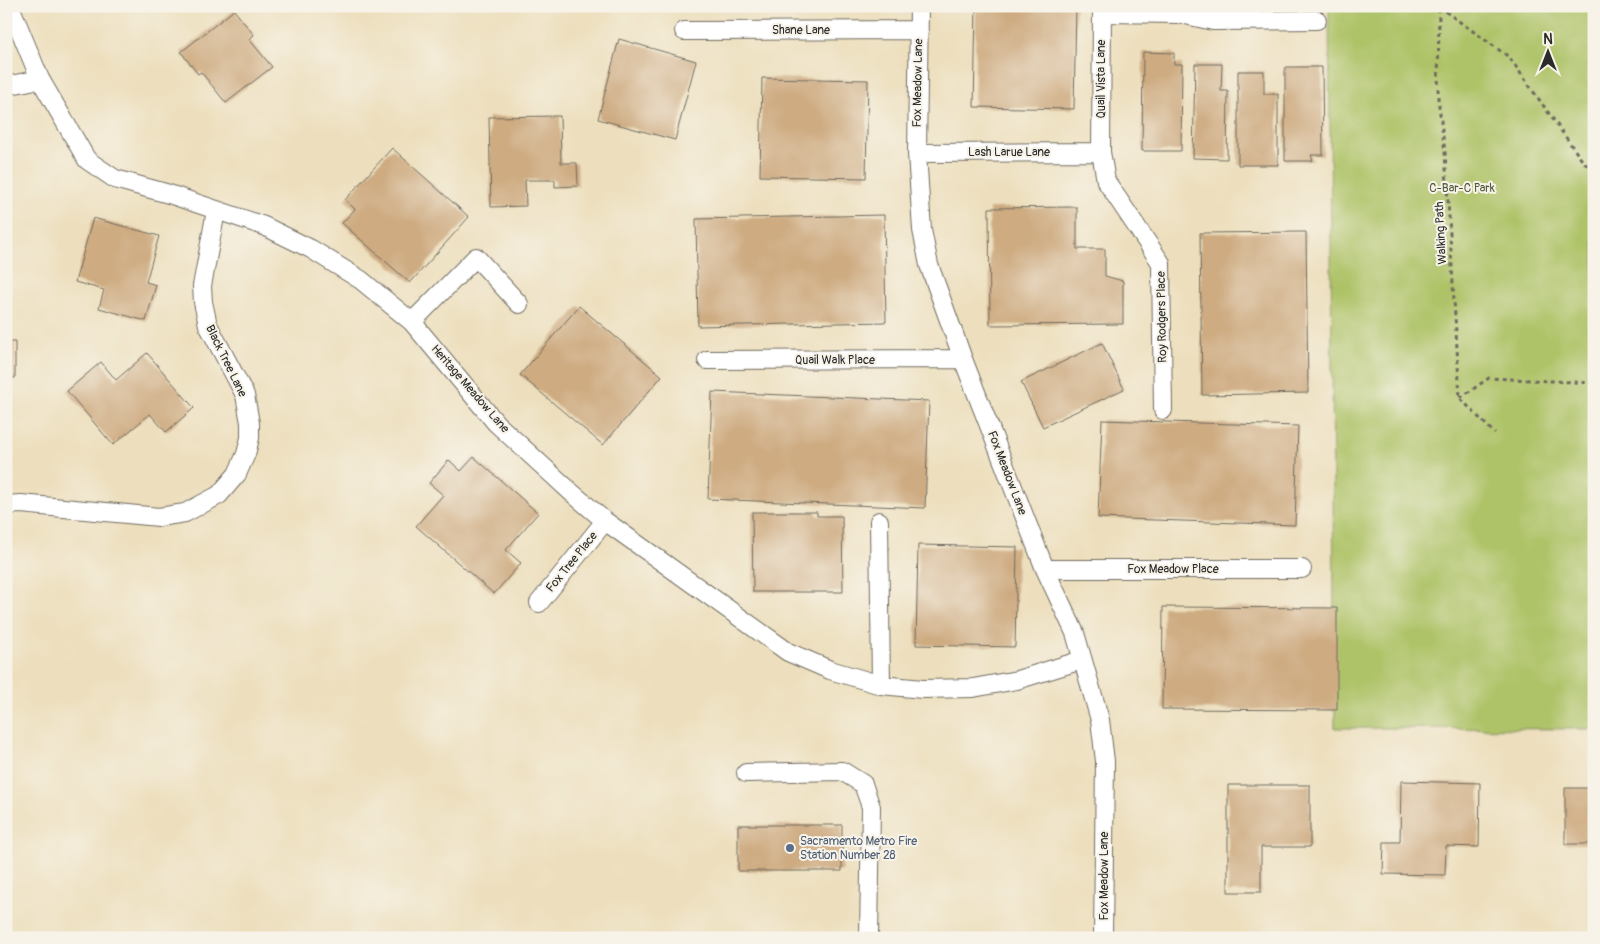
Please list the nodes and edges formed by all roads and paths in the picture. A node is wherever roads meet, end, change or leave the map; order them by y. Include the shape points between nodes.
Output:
1 (10, 6) edge
2 (919, 6) edge
3 (1439, 7) edge
4 (1102, 9) edge
5 (1317, 20) dead end
6 (684, 30) dead end
7 (919, 30) junction
8 (40, 79) junction
9 (6, 86) edge
10 (1101, 152) junction
11 (918, 153) junction
12 (1594, 170) edge
13 (216, 211) junction
14 (519, 304) dead end
15 (412, 322) junction
16 (963, 359) junction
17 (707, 360) dead end
18 (1594, 383) edge
19 (1460, 398) junction
20 (1163, 410) dead end
21 (1495, 434) dead end
22 (6, 506) edge
23 (605, 521) junction
24 (879, 521) dead end
25 (1302, 568) dead end
26 (1045, 569) junction
27 (539, 603) dead end
28 (1082, 660) junction
29 (881, 685) junction
30 (746, 773) dead end
31 (869, 938) edge
32 (1103, 938) edge

1 - 8 lane, Heritage Meadow Lane
2 - 7 lane, Fox Meadow Lane
3 - 12 path, Walking Path via 1509,57 1584,163
3 - 19 path, Walking Path via 1438,98 1445,152
4 - 5 lane via 1181,14 1213,21
4 - 10 lane, Quail Vista Lane
6 - 7 lane, Shane Lane
7 - 11 lane, Fox Meadow Lane
8 - 9 lane
8 - 13 lane, Heritage Meadow Lane via 87,160 115,179
10 - 11 lane, Lash Larue Lane
10 - 20 lane, Roy Rodgers Place via 1106,181 1161,263
11 - 16 lane, Fox Meadow Lane via 922,230 929,265
13 - 15 lane, Heritage Meadow Lane via 264,226 311,249 360,280
13 - 22 lane, Black Tree Lane via 202,286 203,302 208,324 245,395 250,438 237,474 218,495 185,513 159,517 21,504
14 - 15 lane via 476,257
15 - 23 lane, Heritage Meadow Lane via 496,423
16 - 17 lane, Quail Walk Place
16 - 26 lane, Fox Meadow Lane
18 - 19 path via 1489,378
19 - 21 path
23 - 27 lane, Fox Tree Place
23 - 29 lane, Heritage Meadow Lane via 788,652 830,670
24 - 29 lane
25 - 26 lane, Fox Meadow Place
26 - 28 lane, Fox Meadow Lane via 1075,633
28 - 29 lane, Heritage Meadow Lane via 1017,680 973,688 923,689
28 - 32 lane, Fox Meadow Lane via 1100,720 1105,761
30 - 31 lane via 842,772 863,784 871,807

